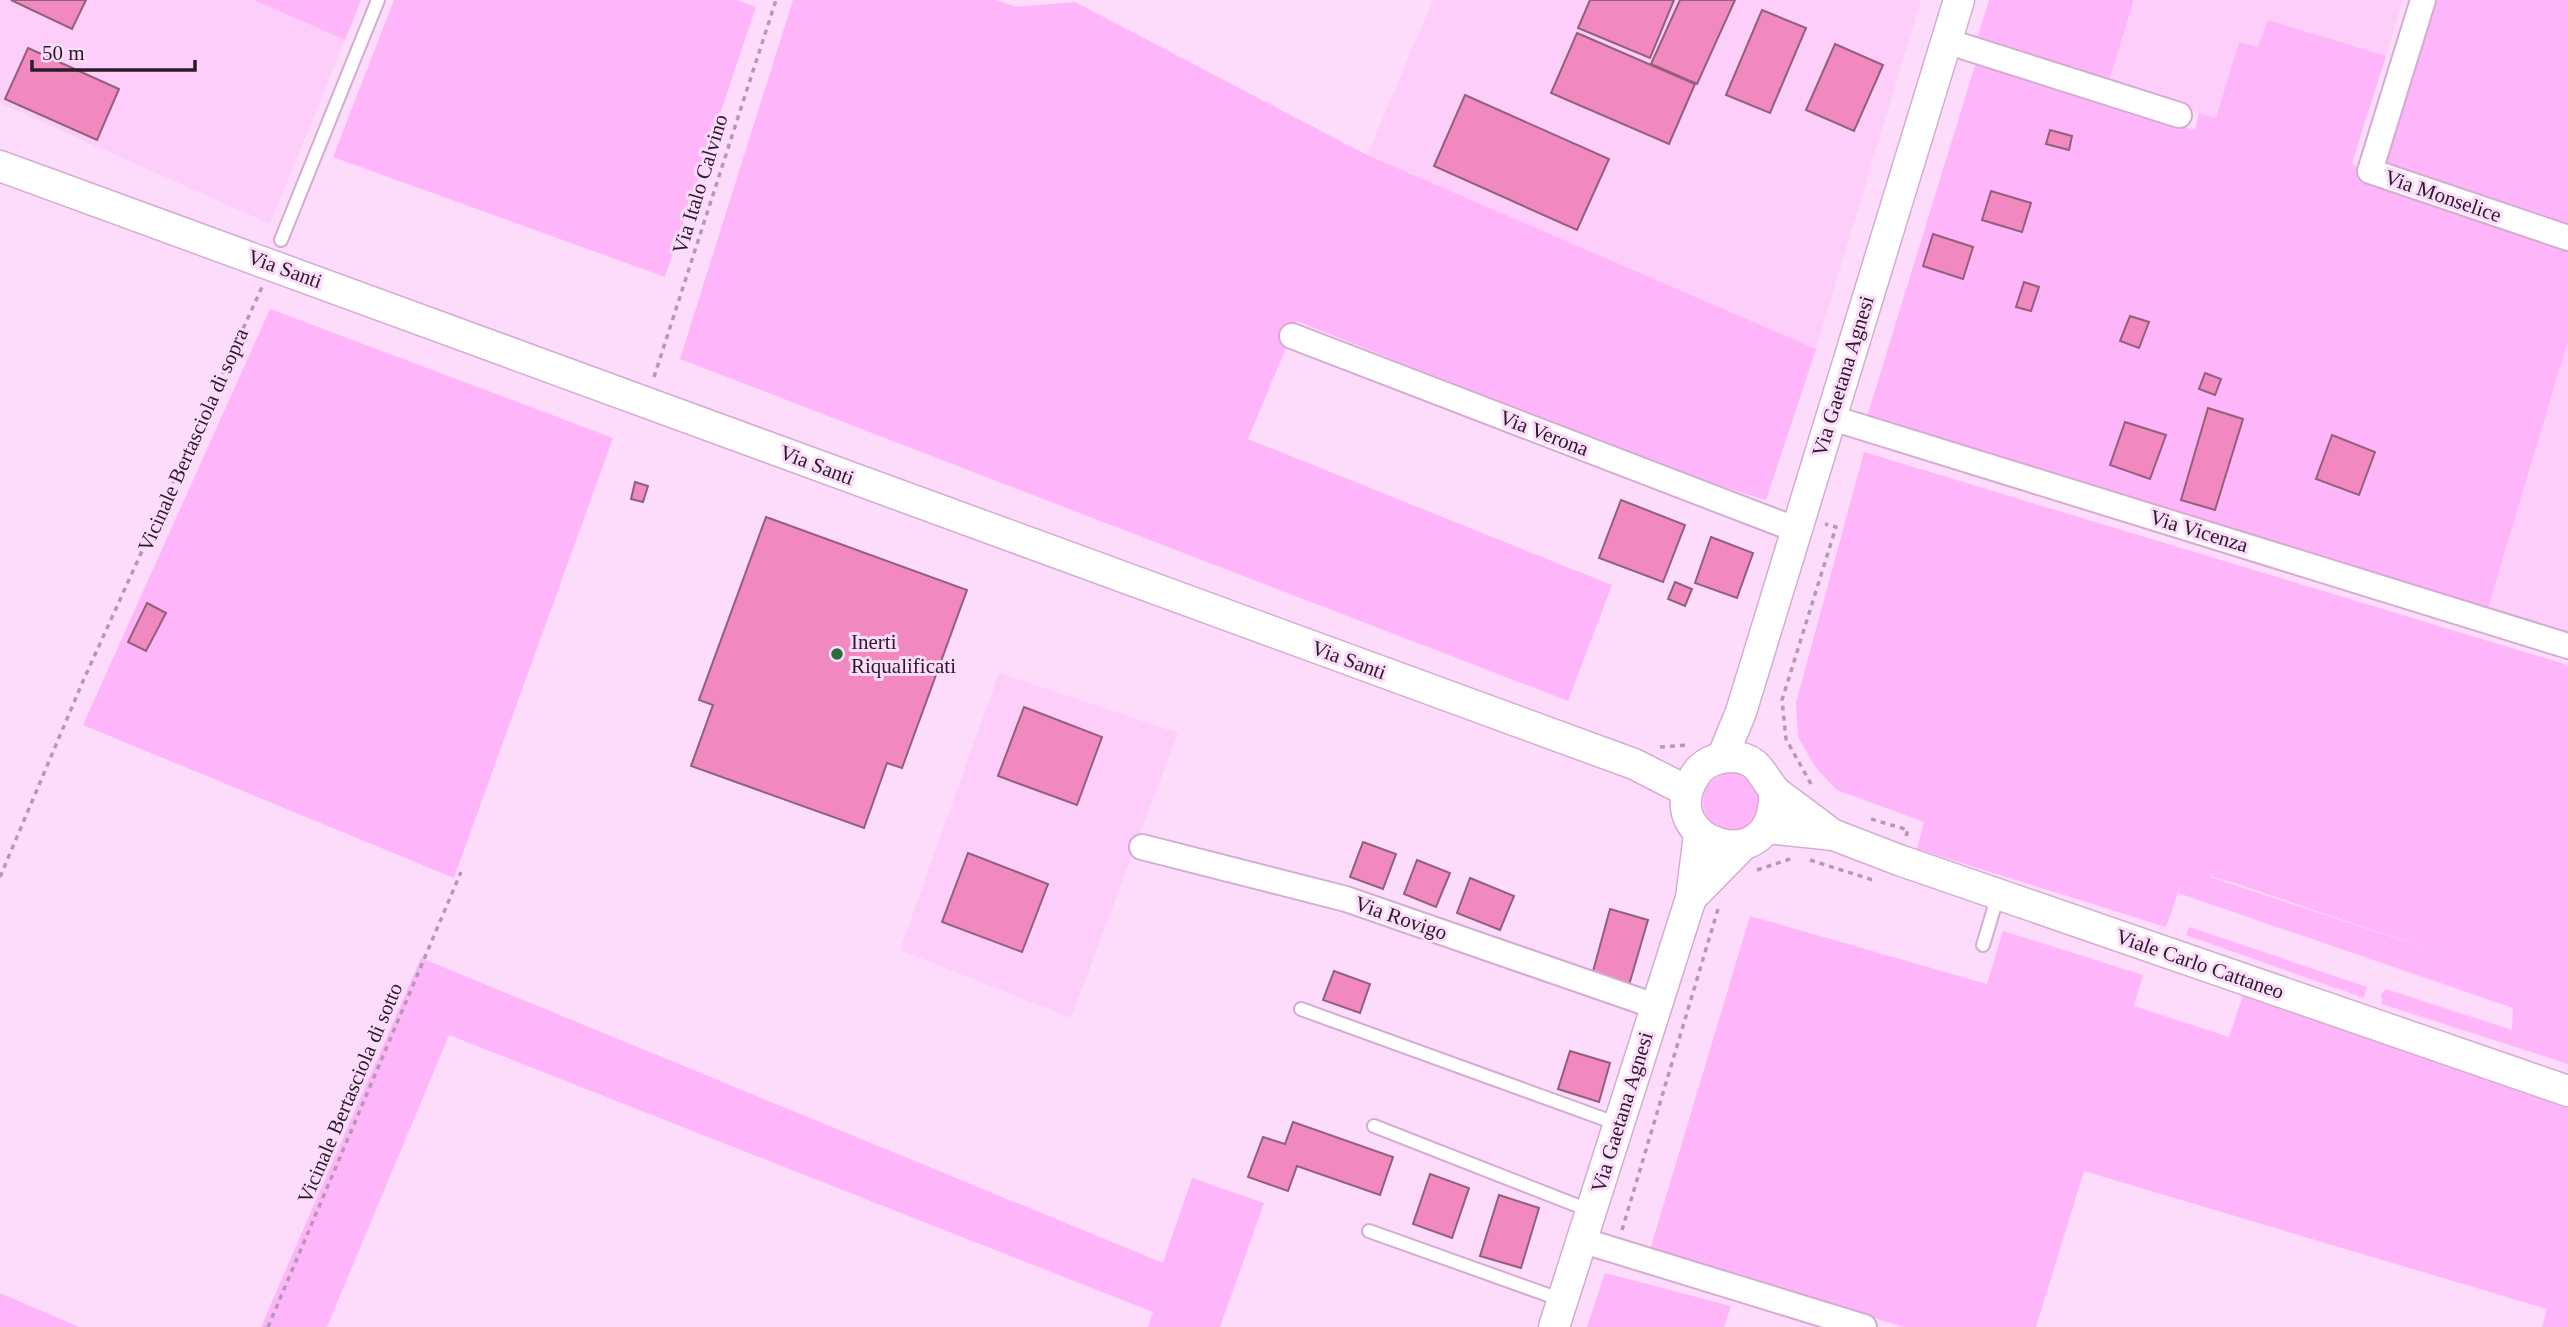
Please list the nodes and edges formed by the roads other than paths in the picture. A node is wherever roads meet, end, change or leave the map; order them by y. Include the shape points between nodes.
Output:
1 (378, 0) edge
2 (1959, 0) edge
3 (2423, 0) edge
4 (1946, 41) junction
5 (2179, 115) dead end
6 (0, 166) edge
7 (2568, 238) edge
8 (277, 252) junction
9 (1292, 336) dead end
10 (1829, 417) junction
11 (1800, 523) junction
12 (2568, 646) edge
13 (1741, 712) junction
14 (1754, 764) junction
15 (1701, 766) junction
16 (1774, 790) junction
17 (1767, 828) junction
18 (1699, 835) junction
19 (1834, 835) junction
20 (1142, 847) dead end
21 (1746, 859) junction
22 (1998, 895) junction
23 (1705, 901) junction
24 (1983, 945) dead end
25 (1655, 1006) junction
26 (1301, 1009) dead end
27 (2568, 1091) edge
28 (1618, 1125) junction
29 (1374, 1126) dead end
30 (1591, 1211) junction
31 (1369, 1231) dead end
32 (1581, 1240) junction
33 (1558, 1314) edge
34 (1864, 1327) edge

1 - 8 lane
2 - 4 street, Via Gaetana Agnesi
3 - 7 street, Via Monselice via 2370,171
4 - 5 street
4 - 10 street, Via Gaetana Agnesi
6 - 8 street, Via Santi
8 - 15 street, Via Santi via 1634,764
9 - 11 street, Via Verona
10 - 11 street, Via Gaetana Agnesi
10 - 12 street, Via Vicenza
11 - 13 street, Via Gaetana Agnesi
13 - 14 street
13 - 15 street, Via Gaetana Agnesi
14 - 15 street via 1739,758
14 - 16 street
15 - 18 street via 1687,814
16 - 17 street via 1775,810
16 - 19 street, Viale Carlo Cattaneo
17 - 19 street, Viale Carlo Cattaneo
17 - 21 street
18 - 21 street
18 - 23 street, Via Gaetana Agnesi
19 - 22 street, Viale Carlo Cattaneo via 1889,871
20 - 25 street, Via Rovigo via 1346,899
21 - 23 street, Via Gaetana Agnesi
22 - 24 lane
22 - 27 street, Viale Carlo Cattaneo
23 - 25 street, Via Gaetana Agnesi
25 - 28 street, Via Gaetana Agnesi
26 - 28 lane
28 - 30 street, Via Gaetana Agnesi
29 - 30 lane
30 - 32 street, Via Gaetana Agnesi
31 - 33 lane
32 - 33 street, Via Gaetana Agnesi
32 - 34 street

